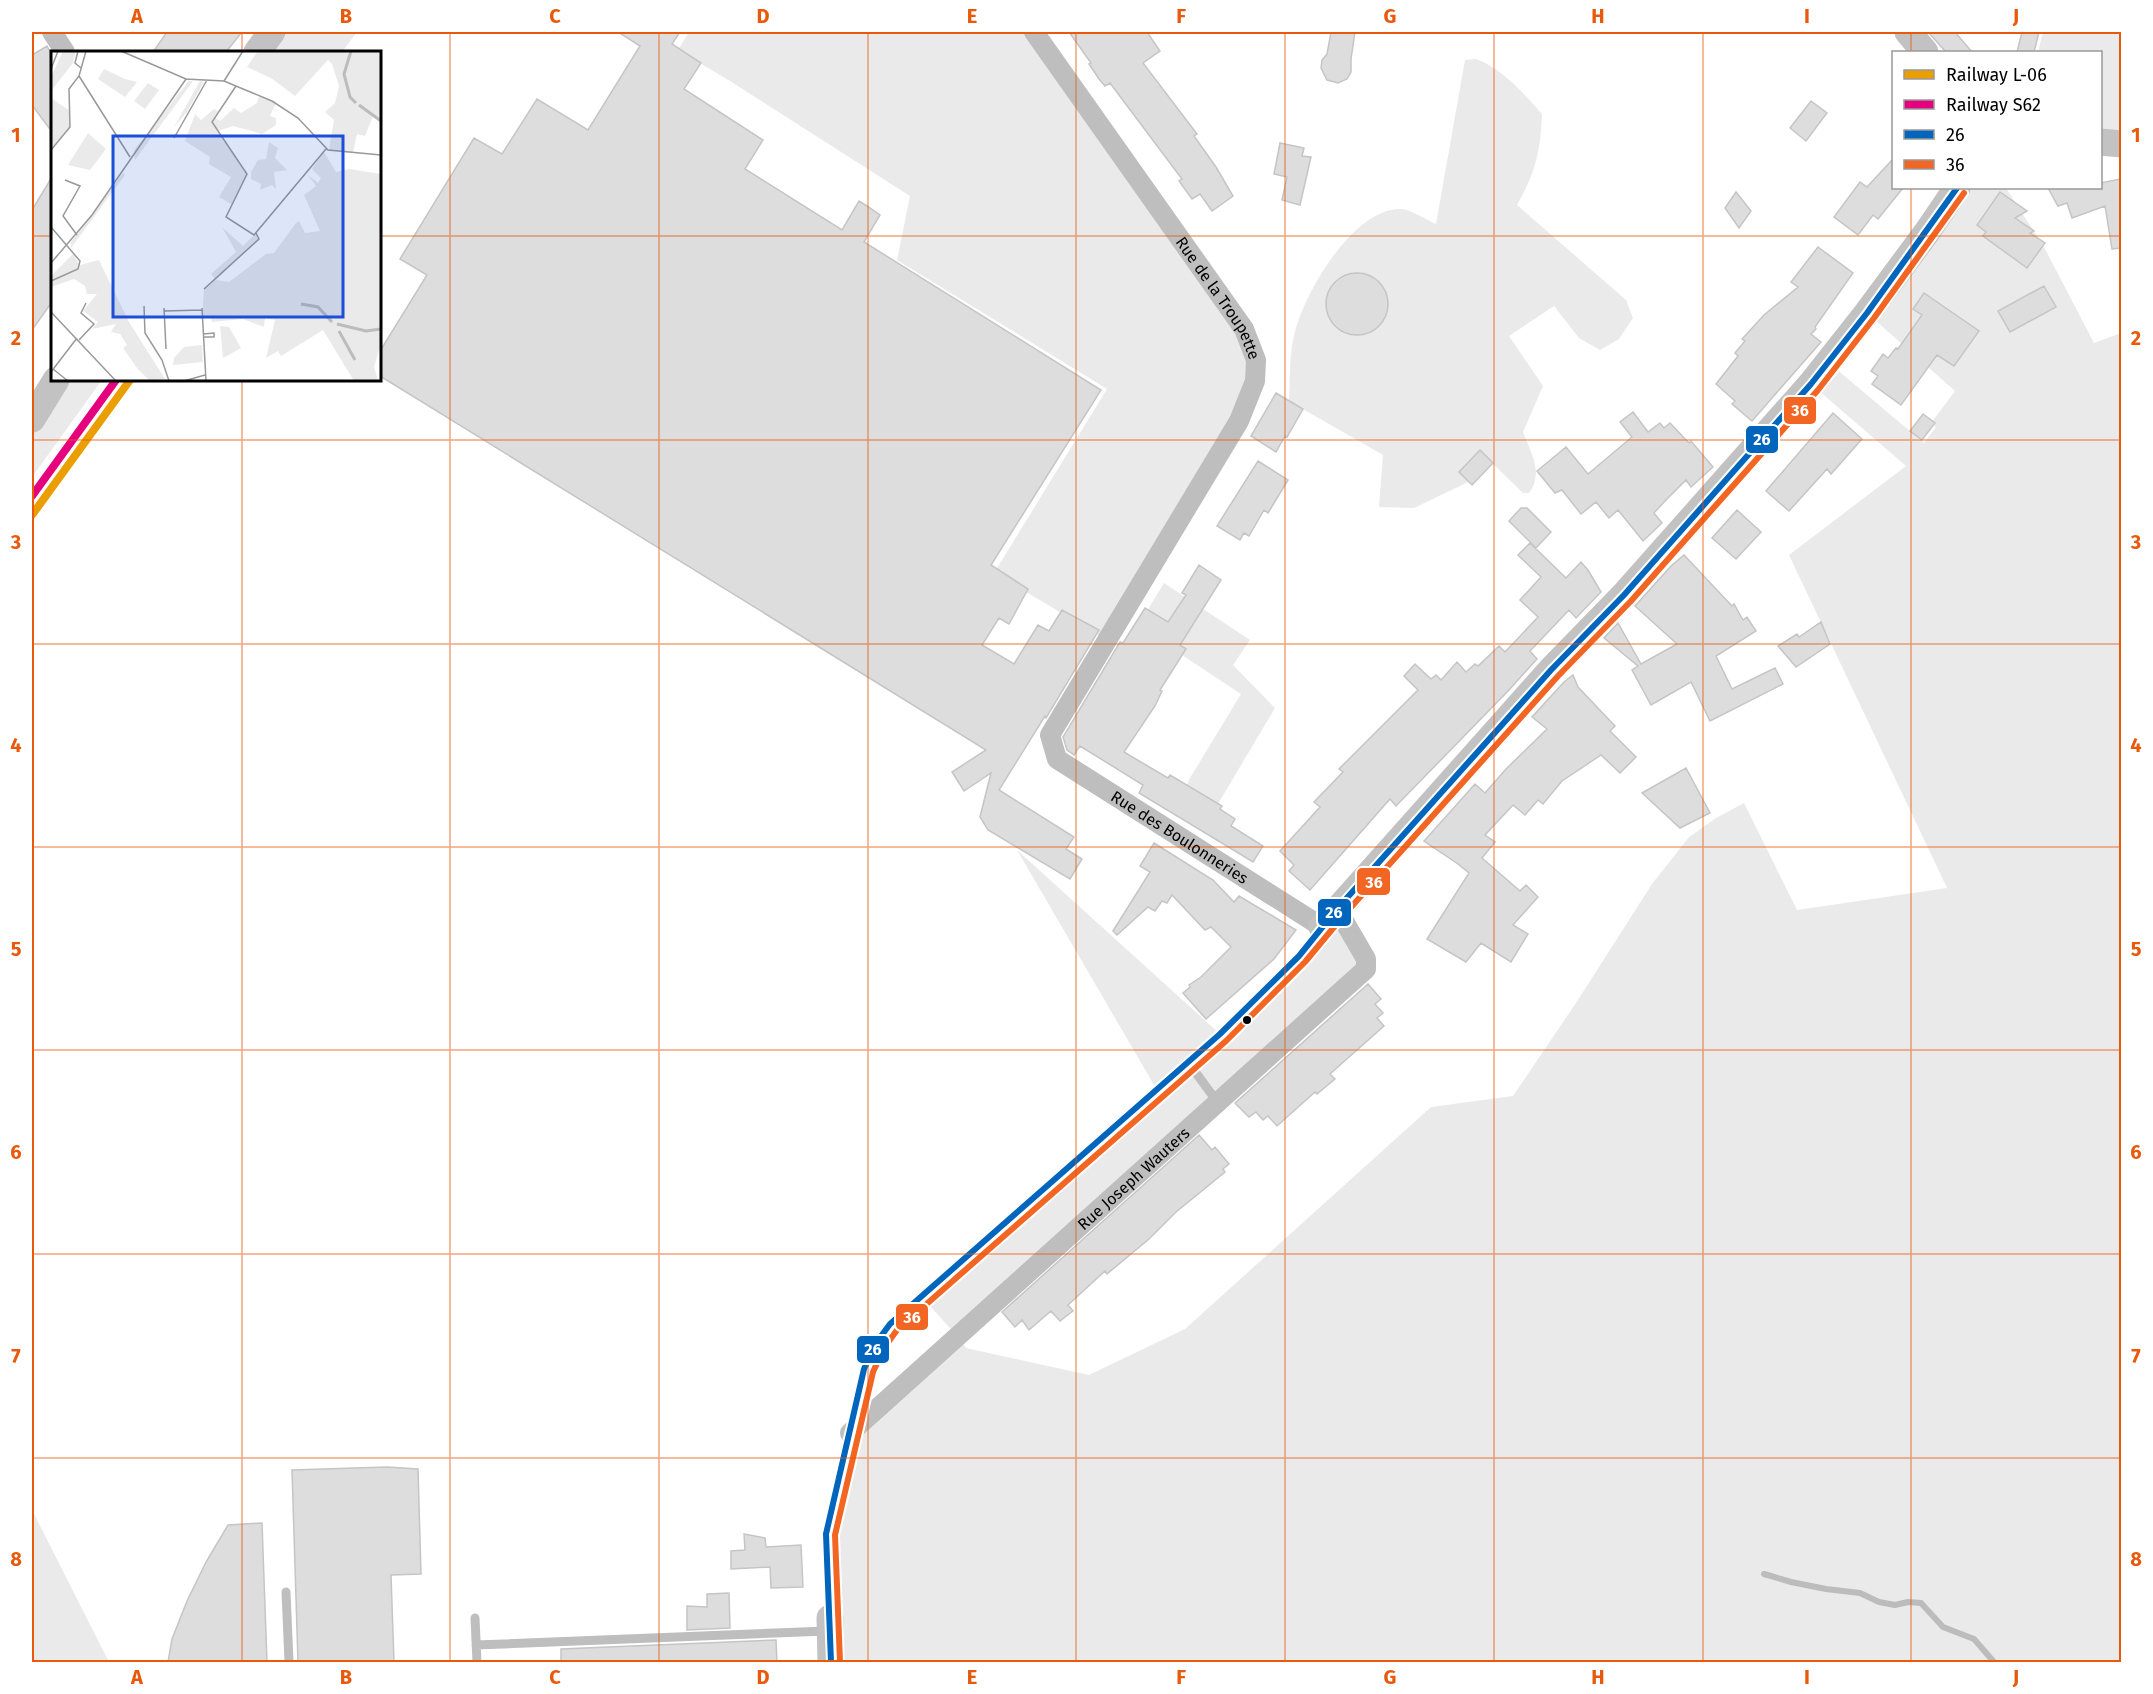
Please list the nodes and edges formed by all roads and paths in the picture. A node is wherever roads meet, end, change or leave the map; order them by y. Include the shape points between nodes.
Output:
1 (52, 32) edge
2 (273, 32) edge
3 (1034, 32) edge
4 (1908, 32) edge
5 (64, 51) edge
6 (258, 51) edge
7 (1923, 51) edge
8 (2102, 141) edge
9 (2121, 144) edge
10 (1956, 189) edge
11 (55, 381) edge
12 (32, 419) edge
13 (1050, 735) joint
14 (1329, 918) junction
15 (1188, 1062) dead end
16 (1218, 1103) junction
17 (850, 1433) dead end
18 (286, 1592) dead end
19 (475, 1618) dead end
20 (830, 1624) joint
21 (476, 1645) junction
22 (289, 1662) edge
23 (477, 1662) edge
24 (831, 1662) edge

1 - 5 street
2 - 6 street
3 - 13 street, Rue de la Troupette via 1244,329 1256,360 1255,381 1239,421
4 - 7 street
8 - 9 street
10 - 14 street via 1811,384
11 - 12 street
13 - 14 street, Rue des Boulonneries via 1057,759
14 - 16 street, Rue Joseph Wauters via 1366,959 1366,969
15 - 16 lane
16 - 17 street, Rue Joseph Wauters
18 - 22 lane
19 - 21 lane
20 - 21 lane
20 - 24 street
21 - 23 lane

